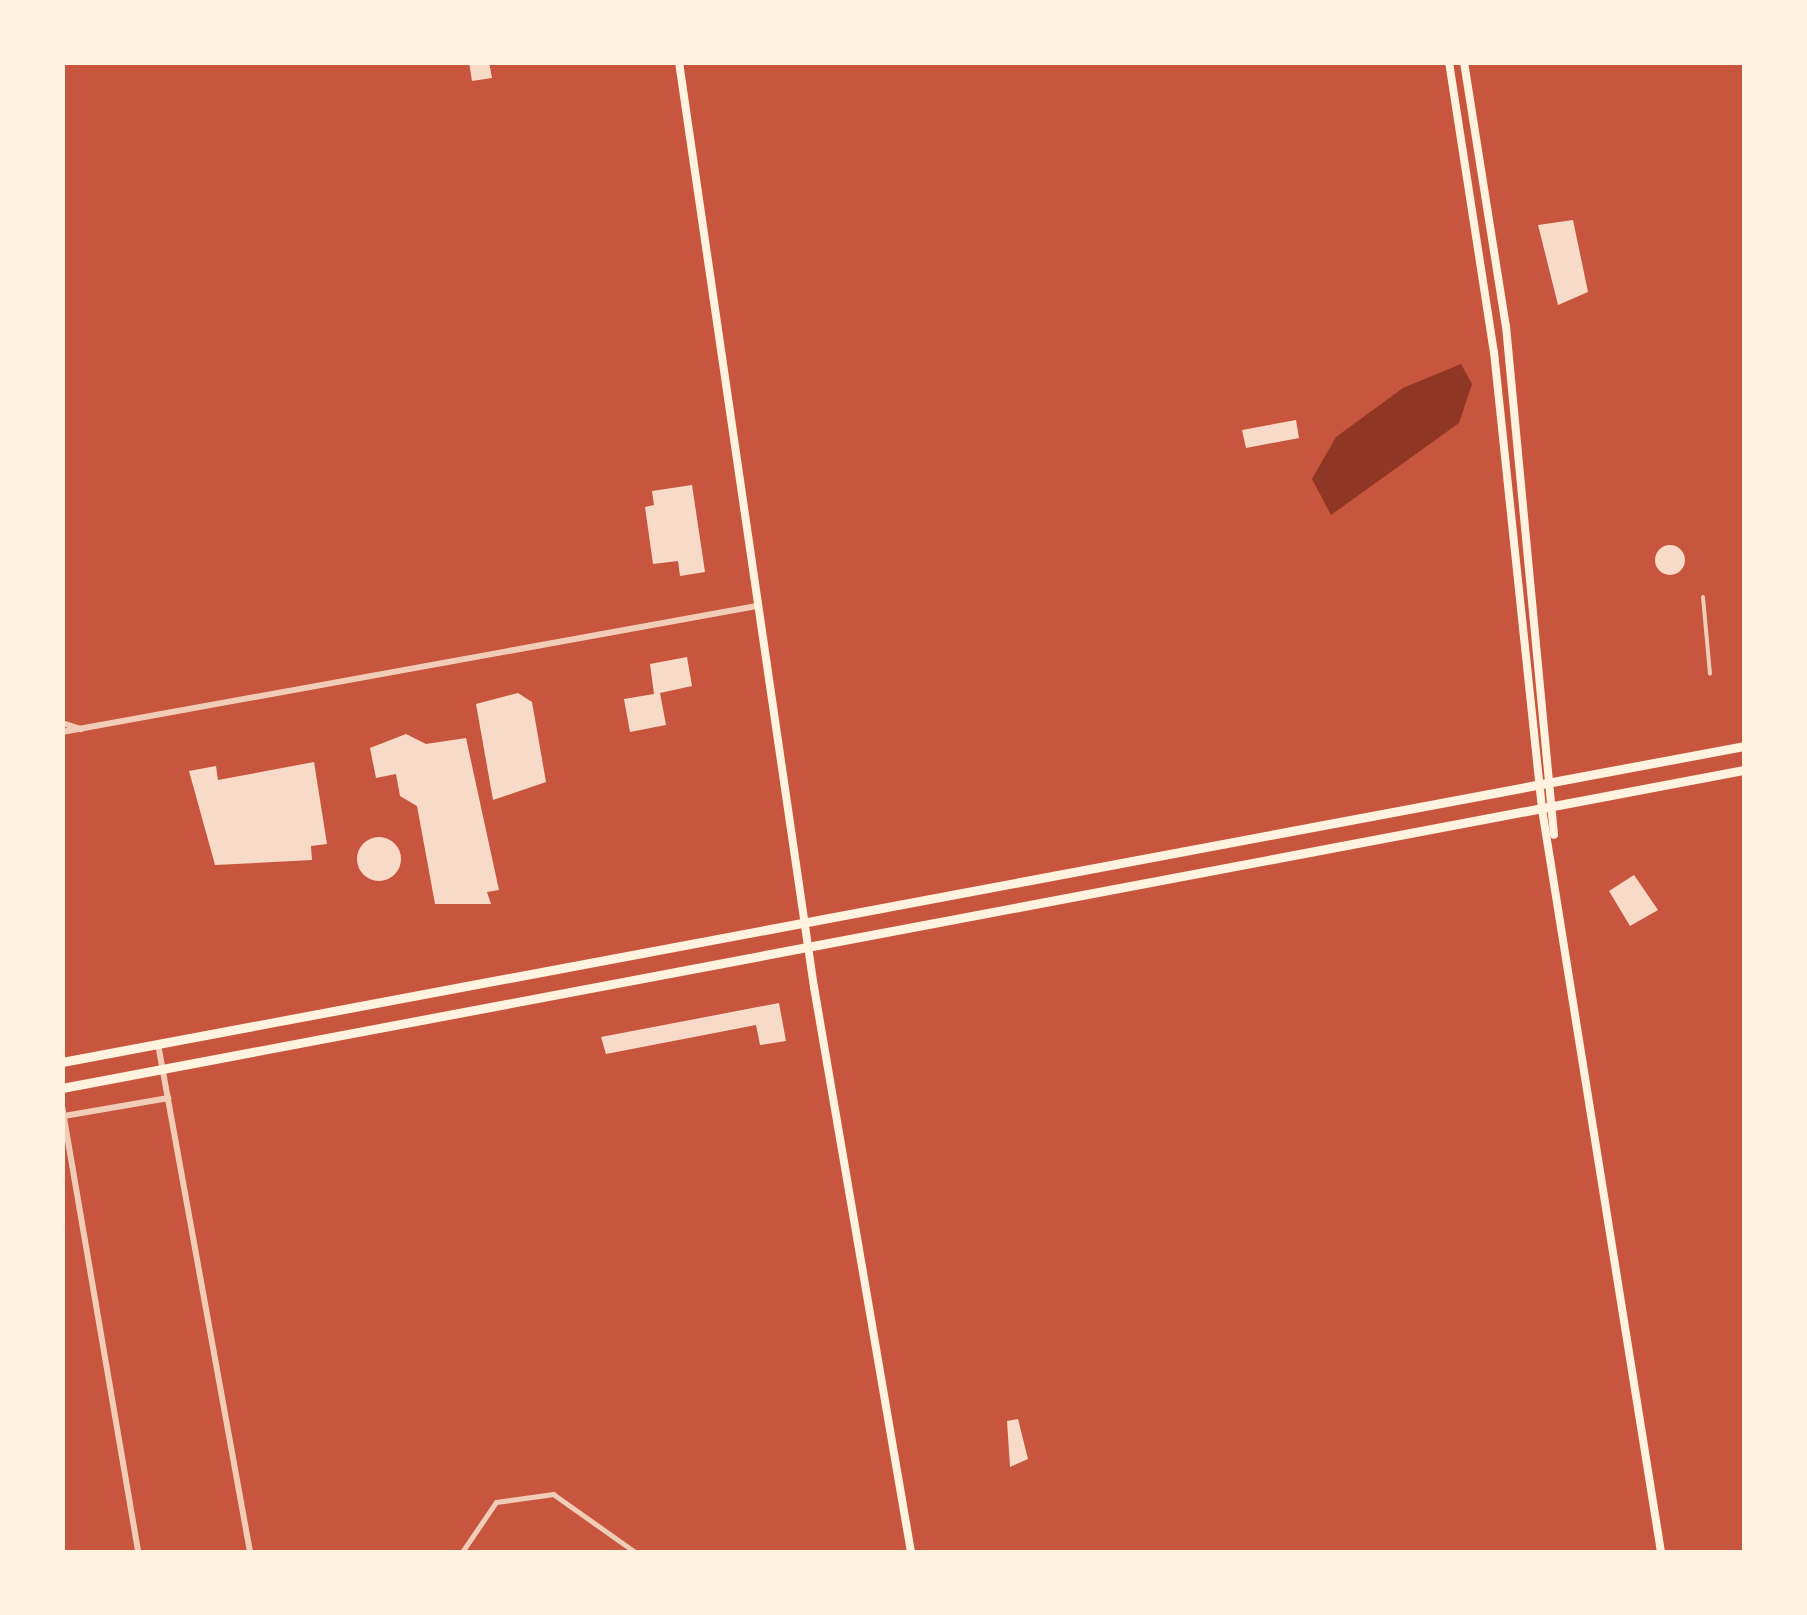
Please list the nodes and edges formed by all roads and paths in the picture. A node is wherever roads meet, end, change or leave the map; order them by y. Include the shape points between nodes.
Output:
1 (679, 62) edge
2 (1449, 62) edge
3 (1464, 62) edge
4 (1703, 597) dead end
5 (757, 606) junction
6 (1710, 674) dead end
7 (62, 723) edge
8 (92, 730) junction
9 (62, 732) edge
10 (1744, 746) edge
11 (1645, 765) junction
12 (1744, 770) edge
13 (1554, 782) junction
14 (1538, 786) junction
15 (1649, 789) junction
16 (1556, 806) junction
17 (1542, 808) junction
18 (1553, 840) junction
19 (805, 923) junction
20 (808, 948) junction
21 (158, 1044) junction
22 (62, 1062) edge
23 (162, 1070) junction
24 (62, 1088) edge
25 (168, 1098) junction
26 (62, 1106) edge
27 (64, 1116) edge
28 (138, 1552) edge
29 (250, 1552) edge
30 (462, 1552) edge
31 (635, 1552) edge
32 (911, 1552) edge
33 (1661, 1552) edge

1 - 5 main road
2 - 14 main road via 1494,352
3 - 13 main road via 1506,326
4 - 6 street
5 - 8 street
5 - 19 main road
7 - 8 street
8 - 9 street
10 - 11 main road
11 - 13 main road
11 - 15 main road
12 - 15 main road
13 - 14 main road
13 - 16 main road
14 - 17 main road
14 - 19 main road
15 - 16 main road
16 - 17 main road
16 - 18 main road
17 - 18 main road
17 - 20 main road
18 - 33 main road
19 - 20 main road
19 - 21 main road
20 - 23 main road
20 - 32 main road
21 - 22 main road
21 - 23 street
23 - 24 main road
23 - 25 street
25 - 27 street
25 - 29 street
26 - 27 street
27 - 28 street
30 - 31 street via 496,1502 553,1494

